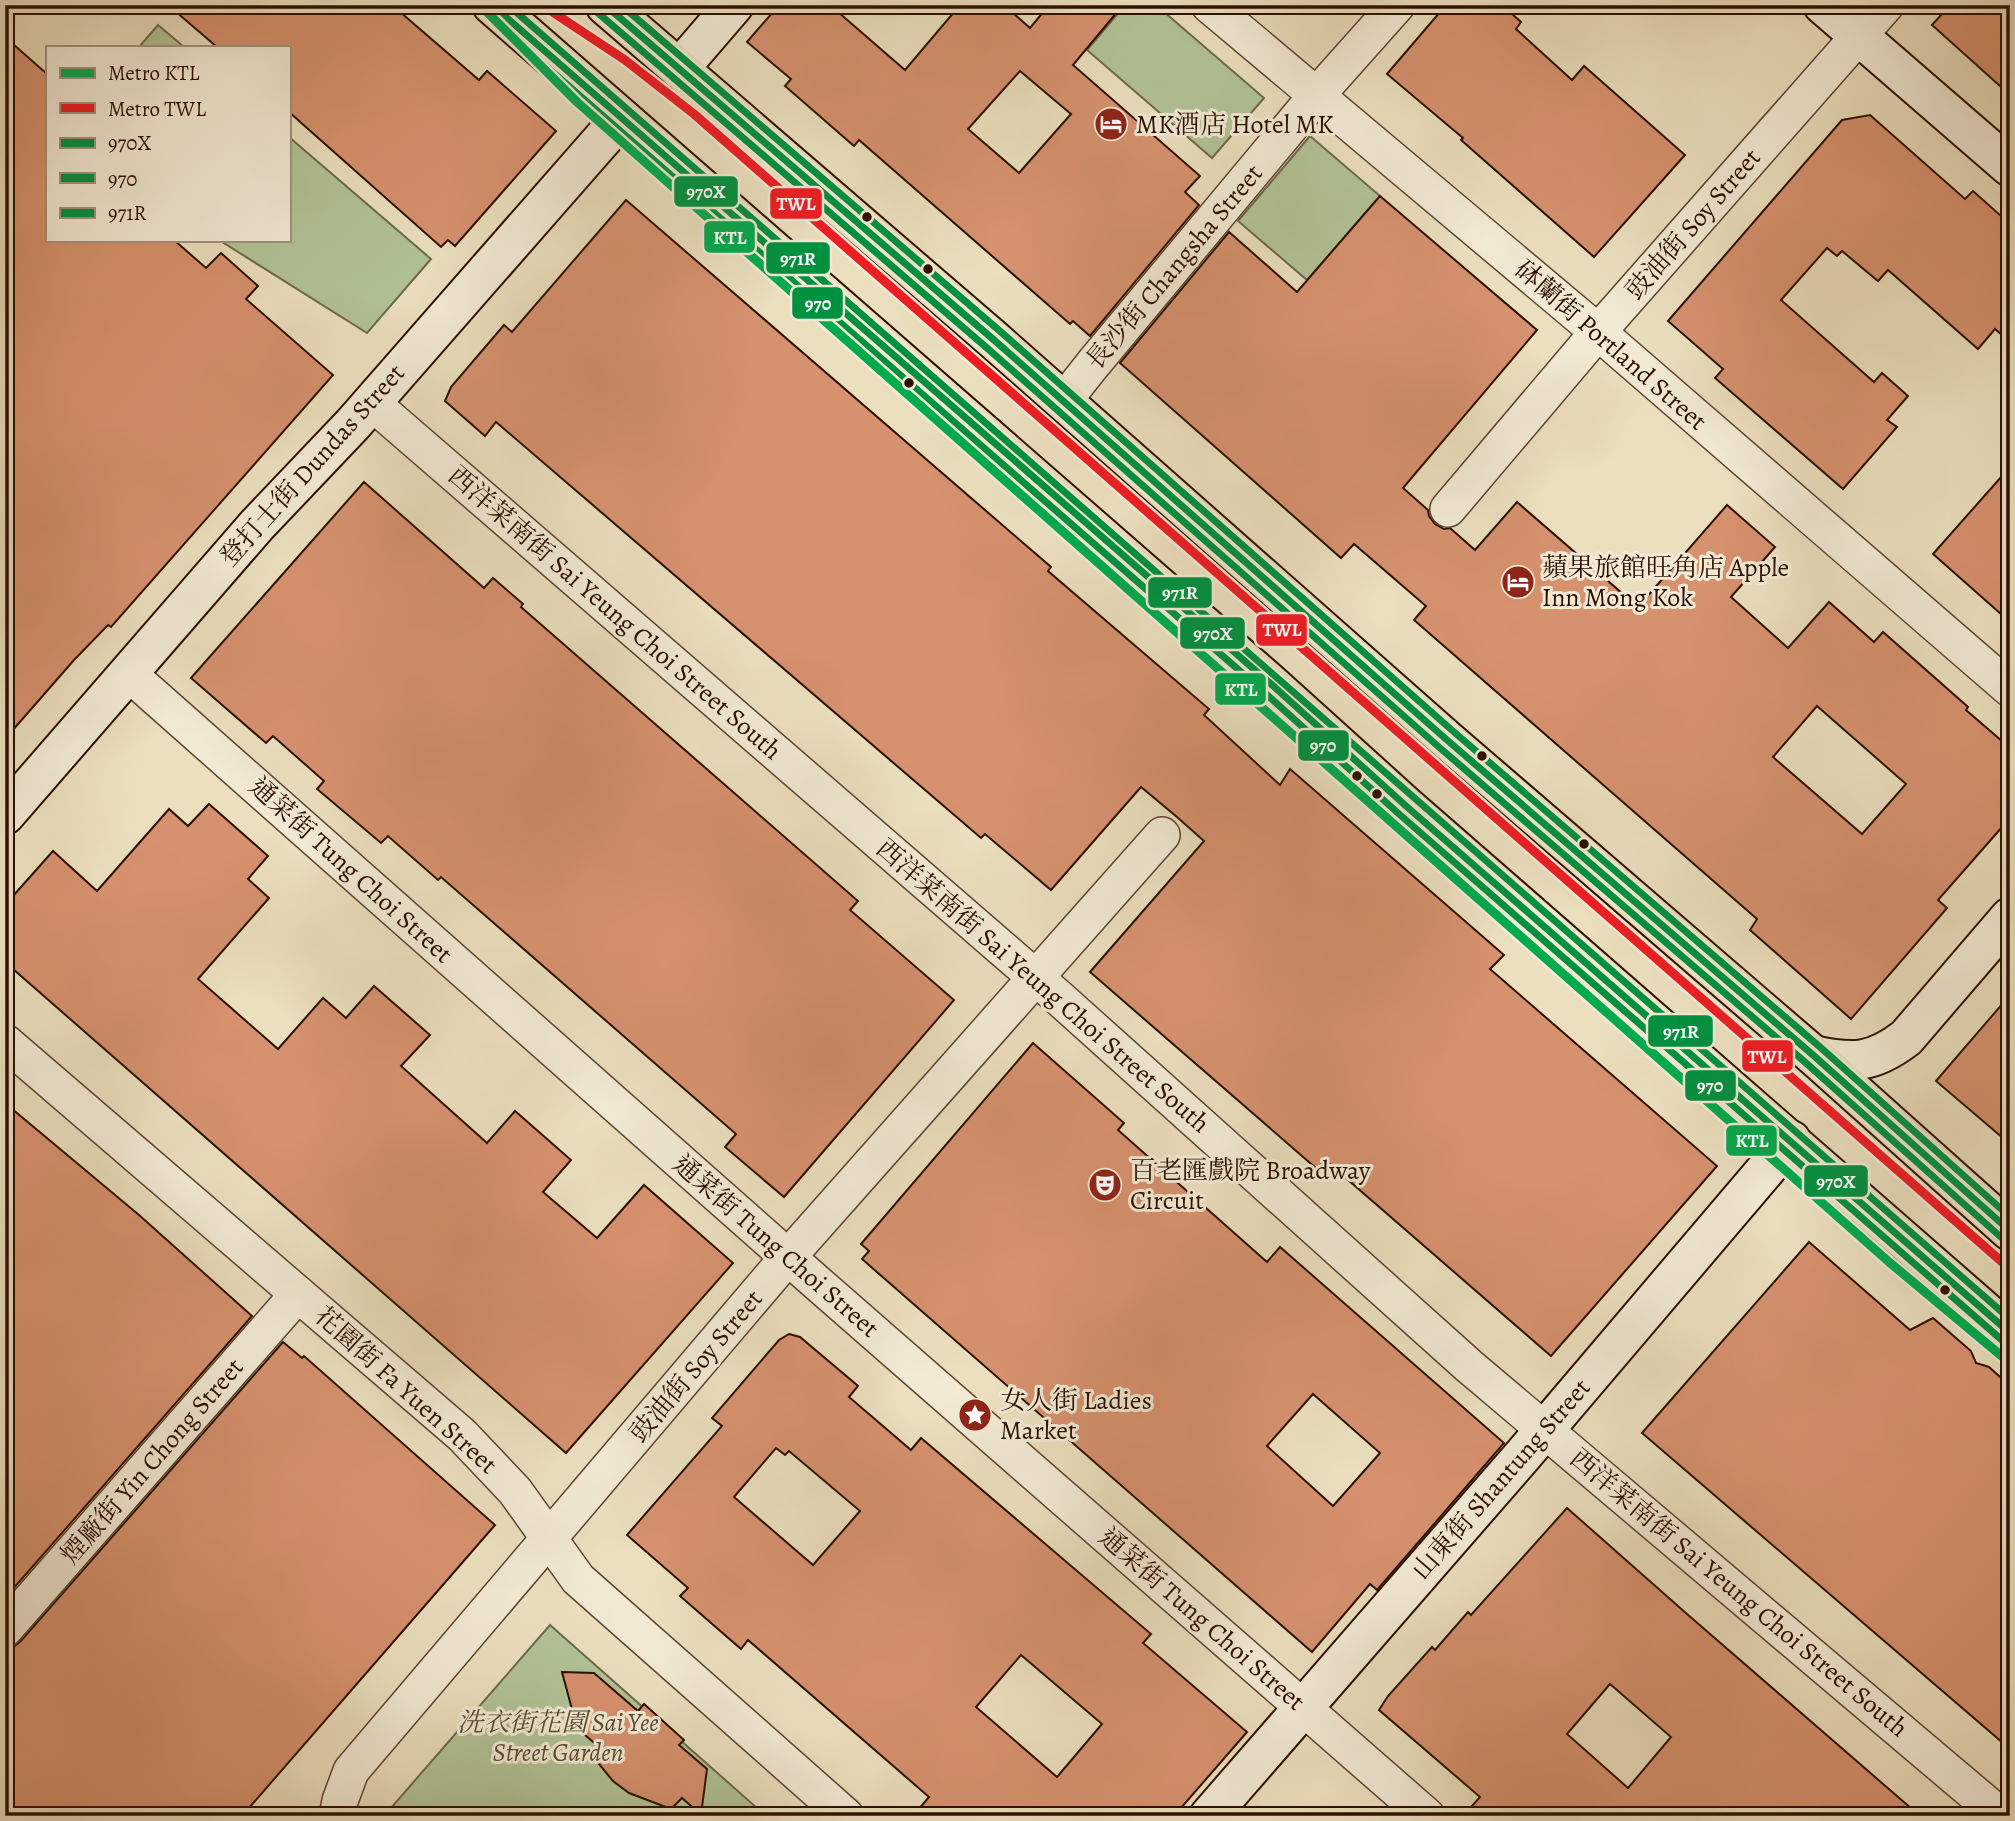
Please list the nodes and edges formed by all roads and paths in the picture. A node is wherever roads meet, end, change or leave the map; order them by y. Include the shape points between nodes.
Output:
1 (492, 5) edge
2 (605, 5) edge
3 (733, 5) edge
4 (1209, 5) edge
5 (1397, 5) edge
6 (1823, 5) edge
7 (1886, 5) edge
8 (1860, 37) junction
9 (679, 69) junction
10 (1316, 96) junction
11 (621, 118) junction
12 (2010, 167) edge
13 (1598, 332) junction
14 (371, 402) junction
15 (1066, 405) junction
16 (1448, 509) dead end
17 (128, 673) junction
18 (2010, 689) edge
19 (5, 815) edge
20 (1162, 835) dead end
21 (2010, 917) edge
22 (1036, 979) junction
23 (5, 1042) edge
24 (1814, 1055) junction
25 (1791, 1140) junction
26 (2010, 1231) edge
27 (788, 1257) junction
28 (298, 1294) junction
29 (2010, 1333) edge
30 (1545, 1429) junction
31 (549, 1540) junction
32 (5, 1629) edge
33 (1302, 1707) junction
34 (337, 1816) edge
35 (846, 1816) edge
36 (1209, 1816) edge
37 (1427, 1816) edge
38 (2001, 1816) edge

1 - 11 main road
2 - 9 main road
3 - 9 street
4 - 10 street, 砵蘭街 Portland Street
5 - 10 street, 長沙街 Changsha Street
6 - 8 street
7 - 8 street, 豉油街 Soy Street
8 - 12 street
8 - 13 street, 豉油街 Soy Street
9 - 15 main road
10 - 13 street, 砵蘭街 Portland Street
10 - 15 street, 長沙街 Changsha Street via 1093,364
11 - 14 street, 登打士街 Dundas Street
11 - 25 main road
13 - 16 street, 豉油街 Soy Street
13 - 18 street, 砵蘭街 Portland Street
14 - 17 street, 登打士街 Dundas Street
14 - 22 street, 西洋菜南街 Sai Yeung Choi Street South
15 - 24 main road
17 - 19 street, 登打士街 Dundas Street
17 - 27 street, 通菜街 Tung Choi Street
20 - 22 street, 豉油街 Soy Street
21 - 24 street via 1906,1038 1886,1053 1842,1061
22 - 27 street, 豉油街 Soy Street
22 - 30 street, 西洋菜南街 Sai Yeung Choi Street South
23 - 28 street, 花園街 Fa Yuen Street
24 - 26 main road
25 - 29 main road
25 - 30 street, 山東街 Shantung Street
27 - 31 street, 豉油街 Soy Street
27 - 33 street, 通菜街 Tung Choi Street
28 - 31 street, 花園街 Fa Yuen Street via 462,1435 515,1491
28 - 32 street, 煙廠街 Yin Chong Street
30 - 33 street, 山東街 Shantung Street
30 - 38 street, 西洋菜南街 Sai Yeung Choi Street South
31 - 34 street, 豉油街 Soy Street via 351,1771
31 - 35 street, 花園街 Fa Yuen Street via 579,1579
33 - 36 street, 山東街 Shantung Street
33 - 37 street, 通菜街 Tung Choi Street

